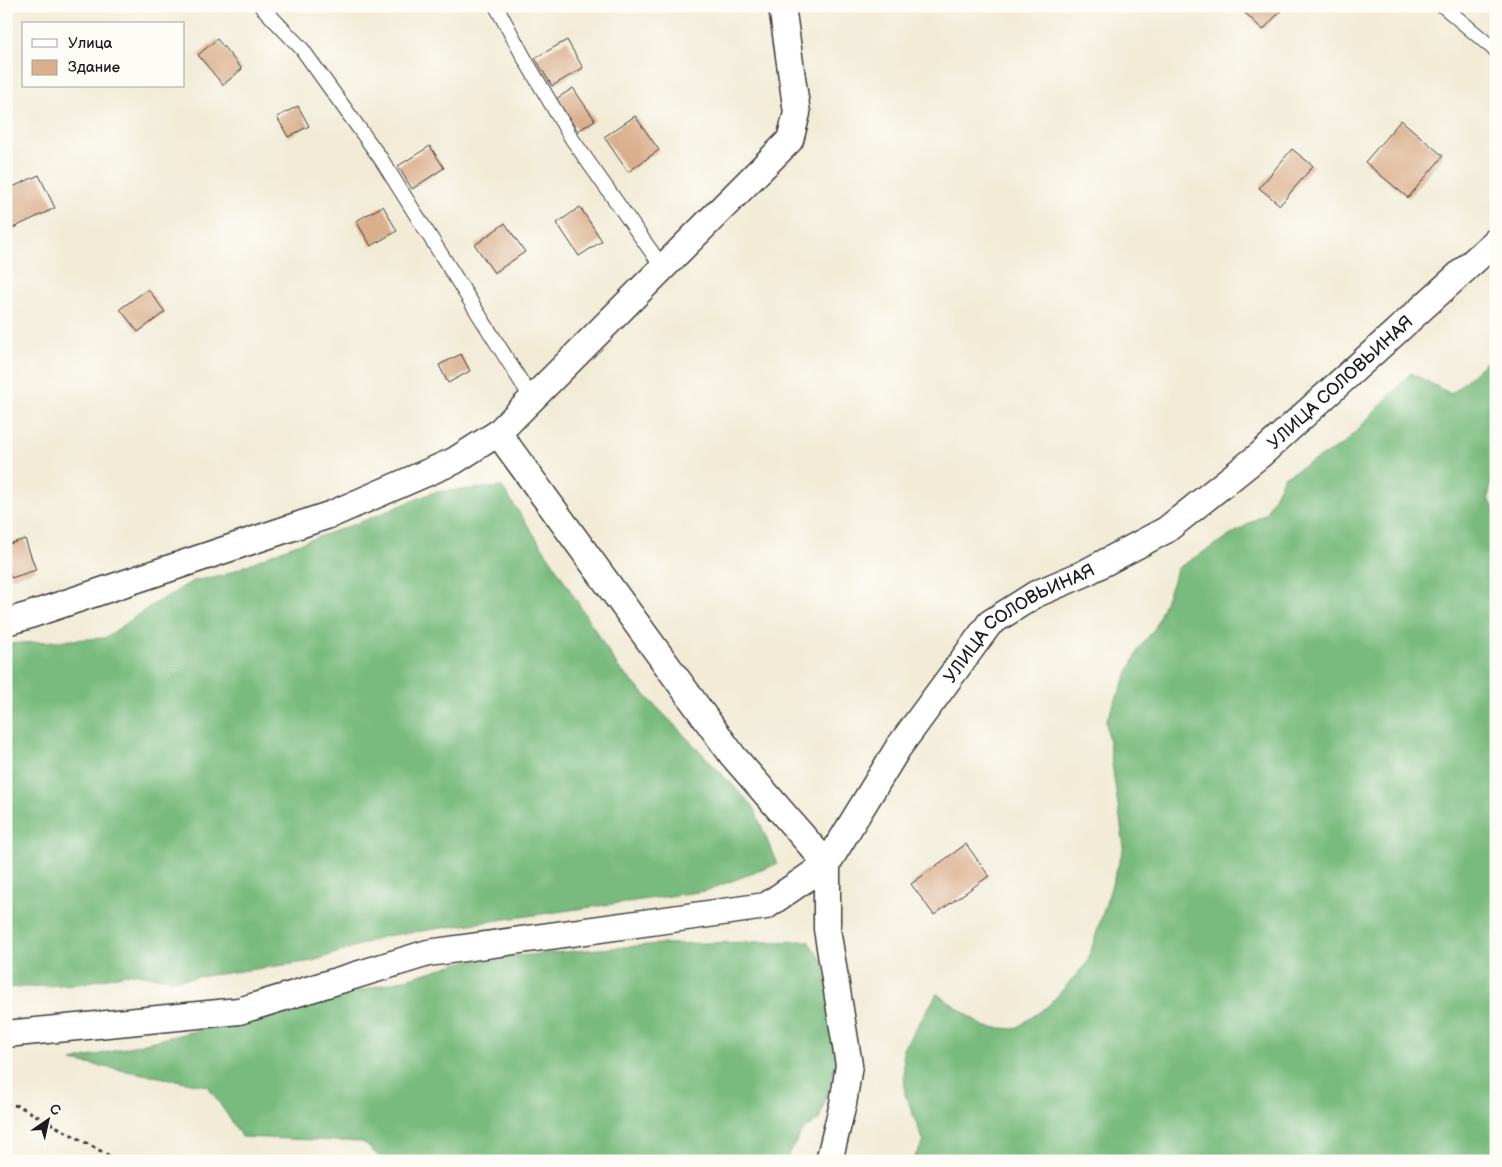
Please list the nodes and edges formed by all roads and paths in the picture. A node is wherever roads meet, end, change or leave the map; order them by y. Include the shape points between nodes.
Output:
1 (261, 6) edge
2 (496, 6) edge
3 (782, 6) edge
4 (1443, 6) edge
5 (1496, 51) edge
6 (1496, 241) edge
7 (663, 268) junction
8 (532, 399) junction
9 (498, 433) junction
10 (6, 622) edge
11 (827, 864) junction
12 (6, 1034) edge
13 (6, 1104) edge
14 (110, 1161) edge
15 (829, 1161) edge

1 - 8 lane via 302,49 381,159
2 - 7 lane via 572,139
3 - 7 street via 797,113 790,140
4 - 5 lane
6 - 11 street, УЛИЦА СОЛОВЬИНАЯ via 1260,455 1166,530 1084,574 1036,594 990,623 898,748
7 - 8 street
8 - 9 street
9 - 10 street via 454,461 332,514
9 - 11 street via 732,756
11 - 12 street via 766,906 428,953 240,1010
11 - 15 street via 827,929 849,1065
13 - 14 path via 19,1106 108,1155

